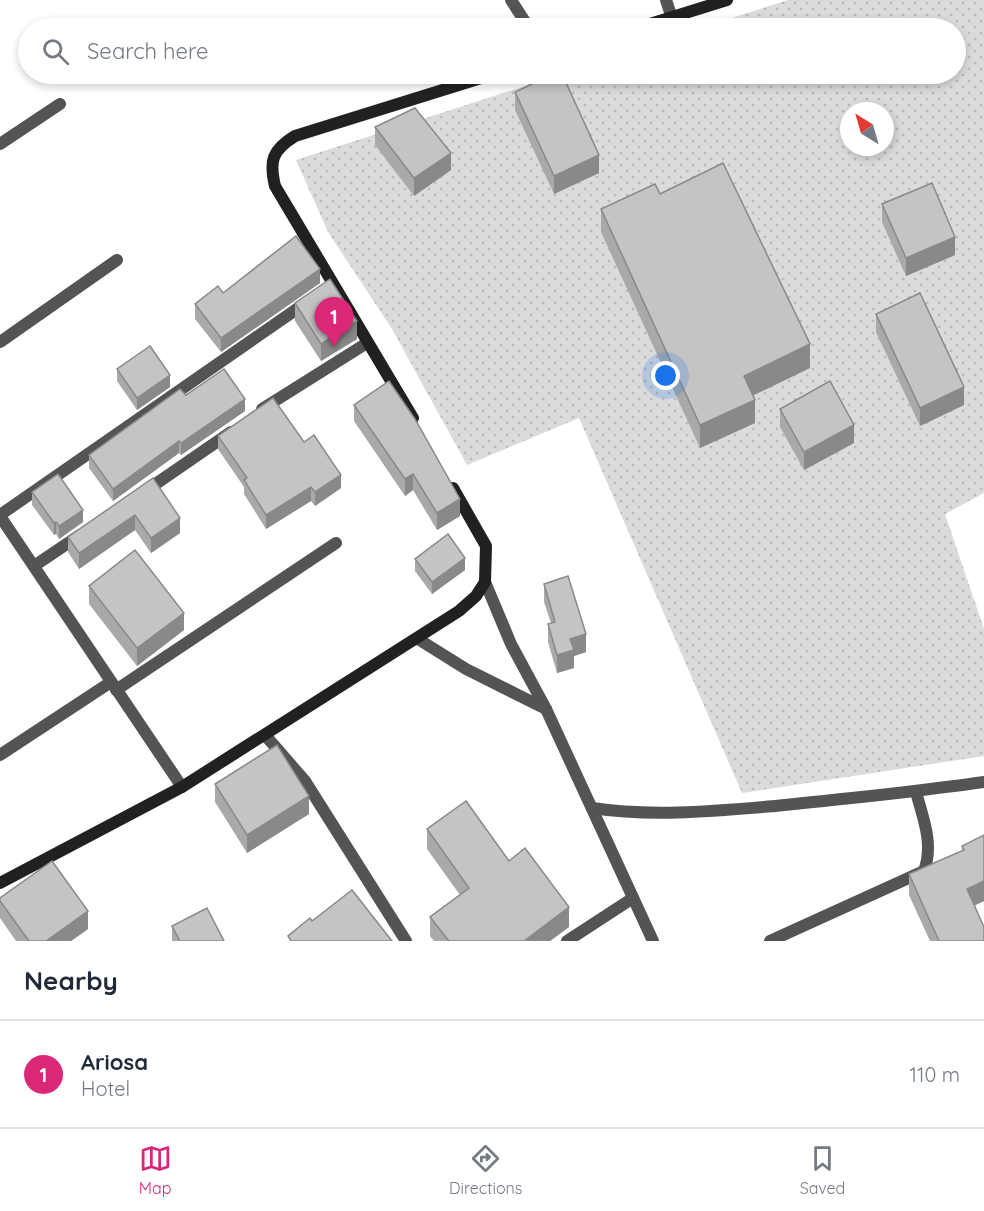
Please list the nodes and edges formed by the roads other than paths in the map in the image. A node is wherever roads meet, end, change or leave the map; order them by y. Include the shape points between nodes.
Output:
1 (511, 0) edge
2 (666, 0) edge
3 (727, 0) edge
4 (523, 18) edge
5 (672, 18) joint
6 (462, 84) edge
7 (60, 104) dead end
8 (0, 144) edge
9 (117, 260) dead end
10 (324, 290) junction
11 (0, 342) edge
12 (367, 344) junction
13 (421, 430) edge
14 (447, 479) edge
15 (131, 500) edge
16 (0, 515) edge
17 (92, 527) edge
18 (336, 543) dead end
19 (34, 566) junction
20 (485, 582) junction
21 (418, 639) junction
22 (114, 686) junction
23 (546, 709) junction
24 (265, 735) junction
25 (0, 755) edge
26 (984, 782) edge
27 (182, 788) junction
28 (916, 792) junction
29 (592, 808) junction
30 (0, 883) edge
31 (633, 898) junction
32 (406, 941) edge
33 (567, 941) edge
34 (653, 941) edge
35 (770, 941) edge

1 - 4 street
2 - 5 street
3 - 5 street
6 - 10 street via 304,133 276,152 271,172 274,186
7 - 8 street
9 - 11 street
10 - 12 street
10 - 16 street
12 - 13 street
12 - 15 street via 278,398
14 - 20 street via 486,546
16 - 19 street
17 - 19 street
18 - 22 street
19 - 22 street
20 - 21 street via 459,611
20 - 23 street via 511,644
21 - 23 street via 466,669
21 - 24 street
22 - 25 street
22 - 27 street
23 - 29 street
24 - 27 street
24 - 32 street via 305,781
26 - 28 street
27 - 30 street
28 - 29 street via 731,810 626,813
28 - 35 street via 930,846 924,871
29 - 31 street
31 - 33 street
31 - 34 street

